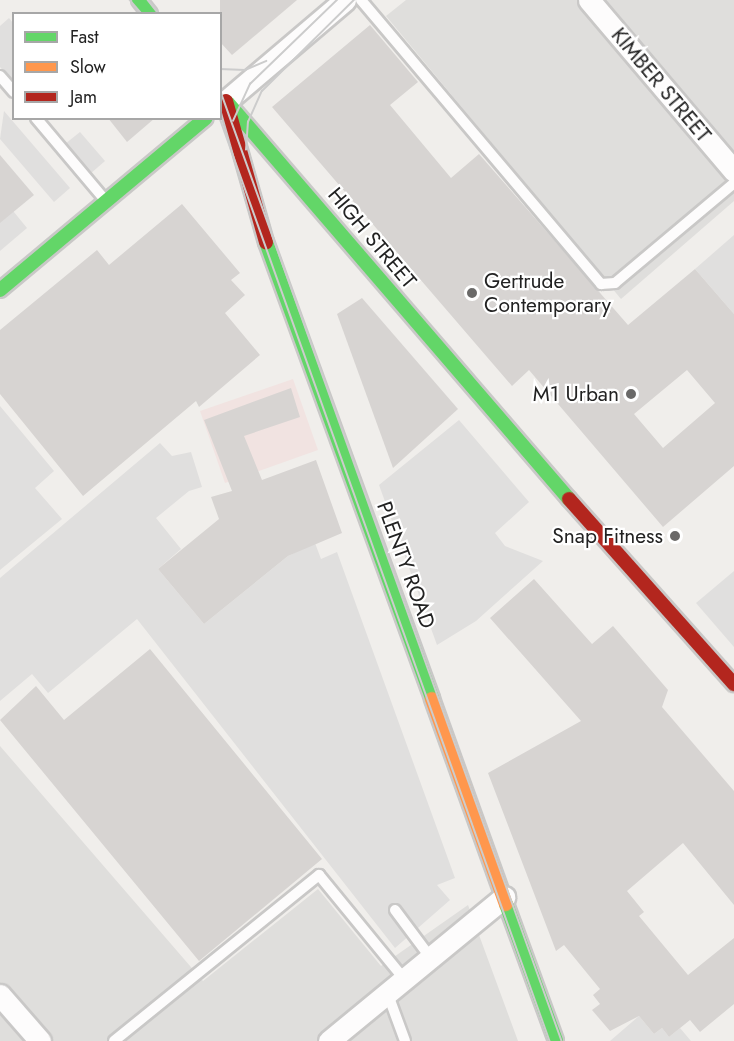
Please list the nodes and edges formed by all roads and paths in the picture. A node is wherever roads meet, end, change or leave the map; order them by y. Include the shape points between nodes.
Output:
1 (139, 0) edge
2 (345, 0) edge
3 (361, 0) edge
4 (589, 0) edge
5 (148, 12) edge
6 (0, 76) edge
7 (12, 90) edge
8 (222, 100) edge
9 (38, 120) edge
10 (204, 120) edge
11 (734, 171) edge
12 (734, 183) edge
13 (106, 201) junction
14 (0, 290) edge
15 (490, 410) junction
16 (616, 548) junction
17 (603, 561) junction
18 (697, 653) junction
19 (734, 684) edge
20 (727, 699) dead end
21 (504, 897) junction
22 (395, 910) dead end
23 (430, 957) junction
24 (396, 985) junction
25 (0, 995) edge
26 (40, 1041) edge
27 (114, 1041) edge
28 (329, 1041) edge
29 (405, 1041) edge
30 (556, 1041) edge

1 - 5 main road
2 - 8 street
3 - 12 lane via 601,284 615,283
4 - 11 street, KIMBER STREET
6 - 7 lane
8 - 15 main road, HIGH STREET
8 - 21 main road, PLENTY ROAD via 253,206
9 - 13 lane
10 - 13 main road
13 - 14 main road
15 - 16 main road, HIGH STREET
15 - 17 main road, HIGH STREET via 522,467
16 - 17 main road
16 - 18 main road, HIGH STREET
17 - 18 main road, HIGH STREET
18 - 19 main road, HIGH STREET
18 - 20 main road, HIGH STREET
21 - 23 street
21 - 30 main road, PLENTY ROAD
22 - 23 lane
23 - 24 street
24 - 27 lane via 319,875
24 - 28 street
24 - 29 lane
25 - 26 street

